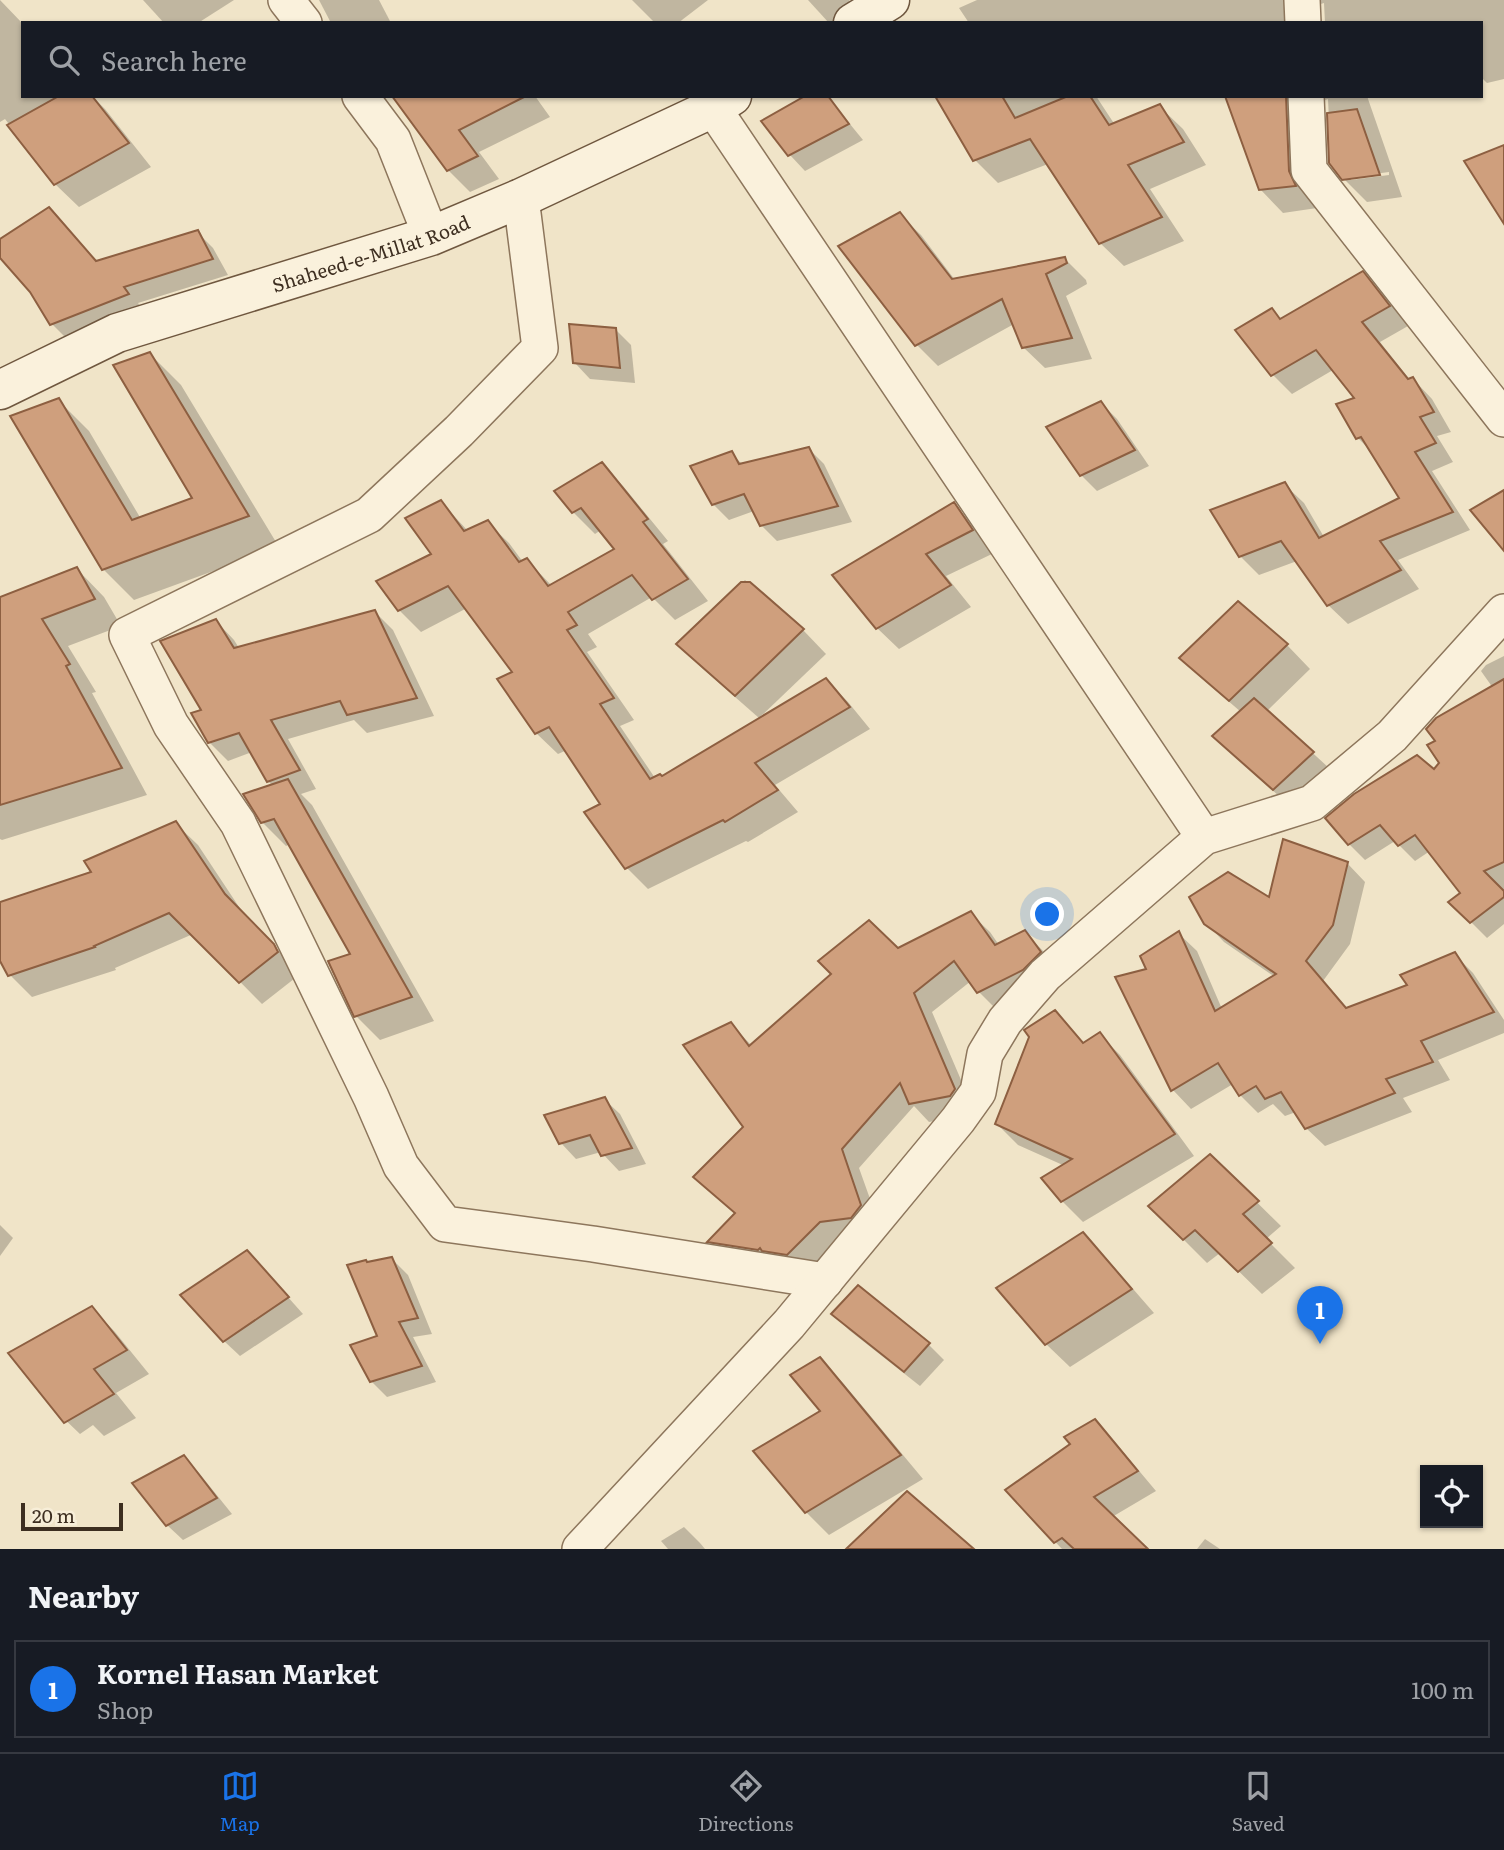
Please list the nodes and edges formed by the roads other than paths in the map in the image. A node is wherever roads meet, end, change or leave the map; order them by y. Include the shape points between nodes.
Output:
1 (286, 0) edge
2 (1302, 0) edge
3 (302, 21) edge
4 (1303, 21) edge
5 (362, 98) edge
6 (1306, 98) edge
7 (722, 102) edge
8 (521, 198) junction
9 (431, 236) junction
10 (0, 390) edge
11 (1504, 419) edge
12 (1504, 612) edge
13 (1204, 837) junction
14 (825, 1281) junction
15 (580, 1549) edge

1 - 3 street
2 - 4 street
5 - 9 street via 393,140
6 - 11 street via 1309,170
7 - 8 main road, Shaheed-e-Millat Road
7 - 13 street
8 - 9 main road, Shaheed-e-Millat Road
8 - 14 street via 540,348 369,514 127,635 171,725 238,823 401,1167 444,1224
9 - 10 main road, Shaheed-e-Millat Road via 117,333
12 - 13 street via 1392,736 1312,803
13 - 14 street via 1045,975 1004,1021 985,1054 978,1092
14 - 15 street

